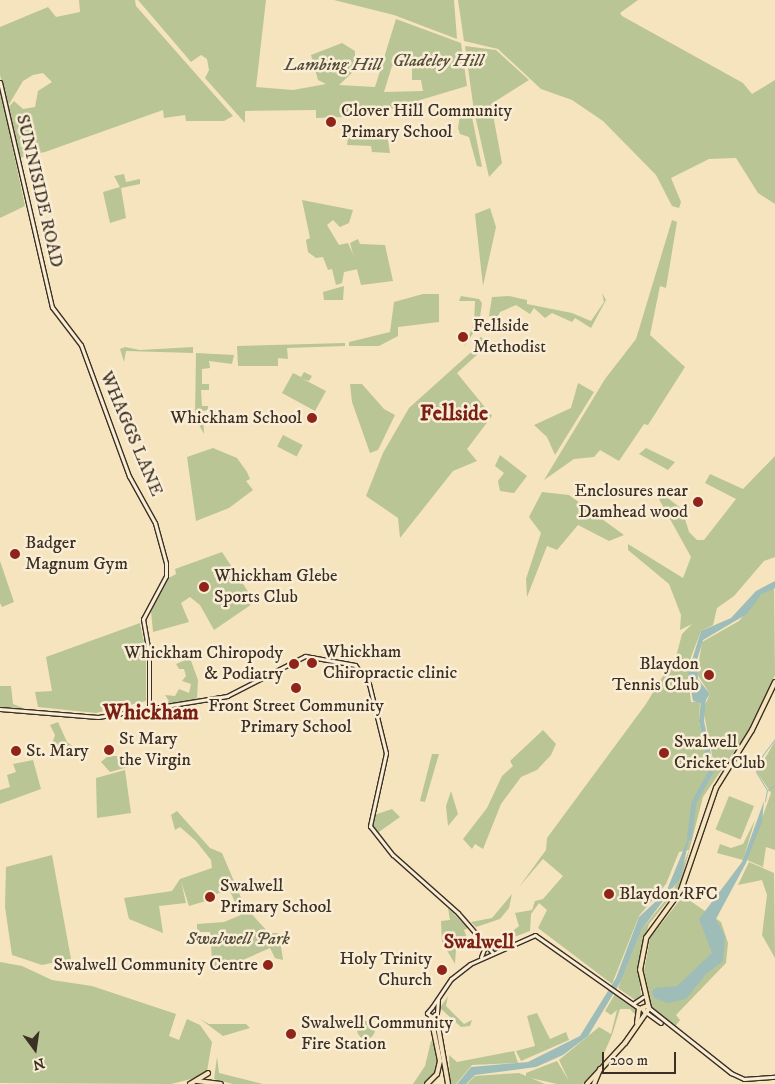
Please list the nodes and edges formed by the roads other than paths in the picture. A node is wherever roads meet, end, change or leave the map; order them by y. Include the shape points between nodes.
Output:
1 (0, 82) edge
2 (52, 307) joint
3 (775, 682) edge
4 (149, 708) junction
5 (0, 709) edge
6 (484, 942) junction
7 (501, 948) junction
8 (492, 952) junction
9 (481, 957) junction
10 (643, 995) junction
11 (438, 998) junction
12 (633, 1002) junction
13 (432, 1007) junction
14 (436, 1010) junction
15 (644, 1010) junction
16 (436, 1015) junction
17 (431, 1017) junction
18 (664, 1024) junction
19 (637, 1027) junction
20 (600, 1069) junction
21 (208, 1073) dead end
22 (775, 1077) edge
23 (197, 1081) junction
24 (190, 1084) edge
25 (221, 1084) edge
26 (427, 1084) edge
27 (448, 1084) edge
28 (587, 1084) edge
29 (594, 1084) edge

1 - 2 main road, SUNNISIDE ROAD
2 - 4 main road, WHAGGS LANE via 80,345 129,476 155,523 167,566 164,579 143,619 149,652
3 - 10 main road via 752,730 716,788 681,890 646,938 640,963
4 - 5 main road via 92,718
4 - 6 main road via 175,707 227,696 308,656 351,663 364,674 386,753 370,826 393,855
6 - 7 main road
6 - 8 main road
6 - 9 main road
7 - 8 main road
7 - 12 main road via 539,936
8 - 9 main road
9 - 11 main road via 453,977
10 - 12 main road
10 - 15 main road
11 - 13 main road
11 - 14 main road
12 - 15 main road
13 - 14 main road
13 - 17 main road via 426,1012
14 - 16 main road
15 - 18 main road
15 - 18 main road
15 - 19 main road
15 - 19 main road
16 - 17 main road
16 - 27 main road
17 - 26 main road via 440,1060 438,1072
18 - 22 main road via 713,1063 744,1080
19 - 20 main road
20 - 28 main road
20 - 29 main road
21 - 23 main road
23 - 24 main road
23 - 25 main road

